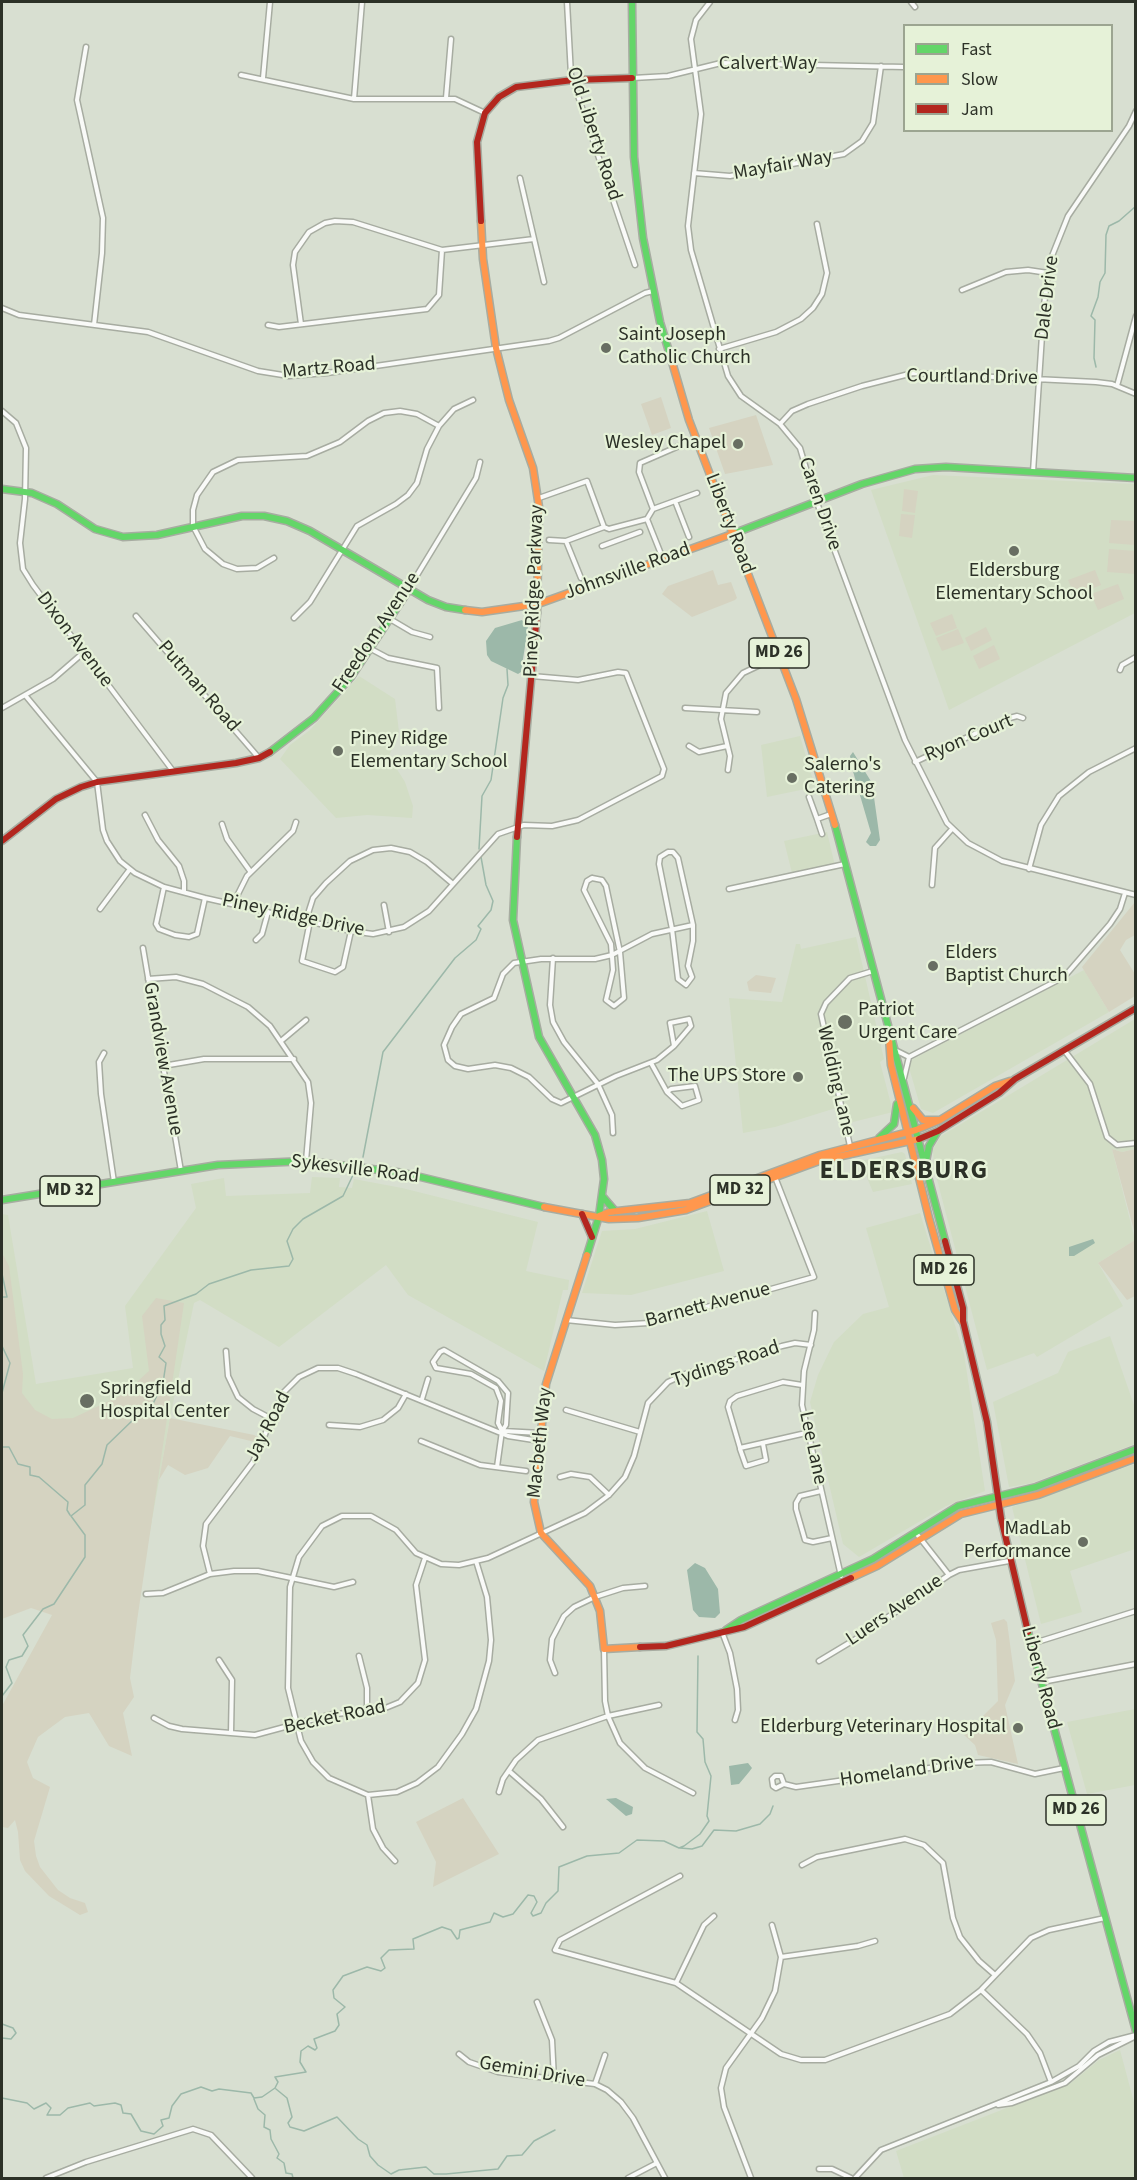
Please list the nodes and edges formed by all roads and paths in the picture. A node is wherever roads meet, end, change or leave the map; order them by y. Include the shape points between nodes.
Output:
1 (270, 2) edge
2 (362, 2) edge
3 (567, 2) edge
4 (632, 2) edge
5 (710, 2) edge
6 (911, 2) edge
7 (915, 7) dead end
8 (451, 39) dead end
9 (86, 47) dead end
10 (881, 66) junction
11 (903, 67) edge
12 (696, 69) junction
13 (241, 75) dead end
14 (632, 78) junction
15 (263, 79) junction
16 (573, 80) junction
17 (446, 98) junction
18 (354, 99) junction
19 (1136, 111) edge
20 (485, 113) junction
21 (694, 173) junction
22 (520, 178) dead end
23 (817, 224) dead end
24 (534, 239) junction
25 (482, 246) junction
26 (442, 250) junction
27 (635, 265) dead end
28 (1048, 273) junction
29 (544, 282) dead end
30 (962, 290) dead end
31 (653, 291) junction
32 (2, 308) edge
33 (1135, 318) edge
34 (301, 324) junction
35 (94, 325) junction
36 (268, 325) dead end
37 (496, 348) junction
38 (719, 349) junction
39 (1039, 378) junction
40 (1117, 386) junction
41 (1136, 394) edge
42 (473, 400) dead end
43 (2, 411) edge
44 (780, 424) junction
45 (439, 426) junction
46 (679, 446) dead end
47 (480, 462) dead end
48 (1033, 472) junction
49 (1136, 478) edge
50 (2, 489) edge
51 (25, 491) junction
52 (697, 493) dead end
53 (539, 498) junction
54 (675, 501) junction
55 (817, 501) junction
56 (652, 509) junction
57 (647, 519) junction
58 (193, 526) junction
59 (604, 527) junction
60 (619, 529) junction
61 (640, 532) dead end
62 (733, 534) junction
63 (689, 537) dead end
64 (623, 538) junction
65 (549, 540) dead end
66 (566, 541) junction
67 (602, 546) dead end
68 (341, 550) junction
69 (274, 558) dead end
70 (663, 560) junction
71 (581, 578) dead end
72 (408, 591) junction
73 (538, 604) junction
74 (136, 615) dead end
75 (294, 618) dead end
76 (390, 619) junction
77 (430, 637) dead end
78 (371, 649) junction
79 (83, 653) junction
80 (780, 656) junction
81 (1136, 657) edge
82 (1120, 670) dead end
83 (532, 676) junction
84 (25, 695) junction
85 (2, 708) edge
86 (439, 708) dead end
87 (685, 708) dead end
88 (722, 710) junction
89 (757, 712) dead end
90 (1023, 718) dead end
91 (689, 746) dead end
92 (727, 746) junction
93 (1136, 748) edge
94 (259, 758) junction
95 (915, 762) junction
96 (728, 770) dead end
97 (174, 772) junction
98 (97, 782) junction
99 (809, 798) dead end
100 (832, 814) junction
101 (145, 815) dead end
102 (817, 819) junction
103 (296, 822) dead end
104 (222, 824) dead end
105 (517, 827) junction
106 (952, 829) junction
107 (822, 834) dead end
108 (2, 841) edge
109 (846, 864) junction
110 (130, 869) junction
111 (1029, 869) junction
112 (250, 871) junction
113 (453, 884) junction
114 (932, 885) dead end
115 (164, 887) junction
116 (729, 889) dead end
117 (184, 892) junction
118 (1125, 893) junction
119 (1136, 895) edge
120 (205, 898) junction
121 (232, 904) junction
122 (384, 905) dead end
123 (100, 909) dead end
124 (268, 912) junction
125 (308, 920) junction
126 (693, 925) junction
127 (672, 928) junction
128 (351, 931) junction
129 (388, 932) junction
130 (256, 940) dead end
131 (143, 948) dead end
132 (620, 952) junction
133 (612, 955) junction
134 (553, 958) junction
135 (520, 961) junction
136 (873, 971) junction
137 (148, 979) junction
138 (1136, 1008) edge
139 (306, 1020) dead end
140 (889, 1035) junction
141 (281, 1041) junction
142 (674, 1046) junction
143 (895, 1050) junction
144 (1064, 1050) junction
145 (104, 1053) dead end
146 (909, 1057) junction
147 (295, 1059) junction
148 (651, 1063) junction
149 (163, 1066) junction
150 (1015, 1079) junction
151 (904, 1080) junction
152 (896, 1083) junction
153 (598, 1084) junction
154 (667, 1092) junction
155 (573, 1098) junction
156 (910, 1103) junction
157 (940, 1120) junction
158 (916, 1130) junction
159 (938, 1131) junction
160 (908, 1132) junction
161 (613, 1133) dead end
162 (919, 1138) junction
163 (877, 1140) junction
164 (910, 1141) junction
165 (1136, 1143) edge
166 (850, 1146) junction
167 (306, 1161) junction
168 (925, 1165) junction
169 (181, 1170) junction
170 (775, 1176) junction
171 (114, 1183) junction
172 (603, 1197) junction
173 (2, 1200) edge
174 (615, 1211) junction
175 (582, 1214) junction
176 (599, 1216) junction
177 (592, 1236) junction
178 (815, 1313) dead end
179 (566, 1320) junction
180 (963, 1322) junction
181 (811, 1346) junction
182 (226, 1351) dead end
183 (428, 1379) dead end
184 (802, 1385) junction
185 (406, 1394) junction
186 (422, 1399) junction
187 (566, 1410) dead end
188 (272, 1419) junction
189 (329, 1425) dead end
190 (502, 1431) junction
191 (640, 1432) junction
192 (541, 1433) junction
193 (807, 1433) junction
194 (421, 1441) dead end
195 (540, 1441) junction
196 (763, 1444) junction
197 (740, 1448) junction
198 (1136, 1449) edge
199 (1136, 1458) edge
200 (497, 1467) junction
201 (526, 1470) dead end
202 (560, 1477) dead end
203 (820, 1491) junction
204 (609, 1495) junction
205 (997, 1495) junction
206 (998, 1504) junction
207 (915, 1532) junction
208 (541, 1533) junction
209 (832, 1538) junction
210 (921, 1538) junction
211 (425, 1558) junction
212 (476, 1561) junction
213 (1009, 1561) junction
214 (210, 1574) junction
215 (841, 1574) junction
216 (949, 1575) junction
217 (292, 1577) junction
218 (353, 1582) dead end
219 (843, 1582) junction
220 (645, 1586) dead end
221 (146, 1594) dead end
222 (595, 1598) junction
223 (1136, 1611) edge
224 (722, 1632) junction
225 (1031, 1644) junction
226 (604, 1648) junction
227 (359, 1656) dead end
228 (219, 1660) dead end
229 (819, 1661) dead end
230 (1136, 1664) edge
231 (555, 1673) dead end
232 (1041, 1682) junction
233 (659, 1705) dead end
234 (367, 1711) junction
235 (608, 1716) junction
236 (154, 1718) dead end
237 (735, 1720) dead end
238 (296, 1726) junction
239 (231, 1733) junction
240 (1064, 1768) junction
241 (508, 1771) junction
242 (784, 1784) dead end
243 (499, 1792) dead end
244 (693, 1793) dead end
245 (368, 1795) junction
246 (563, 1827) dead end
247 (395, 1862) dead end
248 (802, 1865) dead end
249 (680, 1876) dead end
250 (714, 1916) dead end
251 (1105, 1918) junction
252 (772, 1925) dead end
253 (875, 1941) dead end
254 (782, 1957) junction
255 (995, 1975) junction
256 (676, 1983) junction
257 (981, 1990) junction
258 (537, 2002) dead end
259 (1136, 2031) edge
260 (751, 2033) junction
261 (1136, 2036) edge
262 (459, 2054) dead end
263 (605, 2055) dead end
264 (554, 2079) junction
265 (1051, 2082) junction
266 (595, 2084) junction
267 (991, 2106) junction
268 (656, 2164) junction
269 (819, 2169) dead end
270 (46, 2178) edge
271 (252, 2178) edge
272 (628, 2178) edge
273 (665, 2178) edge
274 (751, 2178) edge
275 (853, 2178) edge

1 - 15 street
2 - 18 street
3 - 16 street, Old Liberty Road via 567,44
4 - 14 street, Liberty Road / MD 26
5 - 12 street, Caren Drive via 693,29
6 - 7 street
8 - 17 street
9 - 35 street via 77,110 103,218
10 - 11 street, Calvert Way
10 - 12 street, Calvert Way via 726,63
10 - 21 street, Mayfair Way via 873,123 862,141 844,154 730,176
12 - 14 street, Calvert Way via 668,76
12 - 21 street, Caren Drive via 701,115
13 - 15 street
14 - 16 street
14 - 31 street, Liberty Road / MD 26 via 636,180
15 - 18 street
16 - 20 street via 516,87 499,97
16 - 27 street, Old Liberty Road
17 - 18 street
17 - 20 street
19 - 28 street, Dale Drive via 1068,216
20 - 25 street, Piney Ridge Parkway via 477,142
21 - 38 street, Caren Drive via 688,212 690,240
22 - 24 street
23 - 38 street via 827,273 822,294 813,308 776,332
24 - 25 street
24 - 29 street
25 - 26 street
25 - 37 street, Piney Ridge Parkway
26 - 34 street via 440,295 427,309
26 - 34 street via 353,222 335,220 318,226 302,240 294,258
28 - 30 street via 1006,272
28 - 39 street, Dale Drive
31 - 37 street, Martz Road via 559,338
31 - 62 street, Liberty Road / MD 26 via 682,400
32 - 35 street, Martz Road via 20,315
33 - 40 street
34 - 36 street
35 - 37 street, Martz Road via 158,335 258,371 283,376
37 - 53 street, Piney Ridge Parkway
38 - 44 street, Caren Drive via 736,391
39 - 40 street, Courtland Drive
39 - 44 street, Courtland Drive via 913,373 808,404 792,411
39 - 48 street, Dale Drive
40 - 41 street, Courtland Drive
42 - 45 street via 454,409
43 - 51 street, Dixon Avenue via 16,423 25,442
44 - 55 street, Caren Drive via 800,448
45 - 58 street via 417,414 389,412 368,421 340,442 307,456 232,462 213,472 201,487
45 - 68 street via 412,490 396,504 362,521
46 - 56 street via 640,463 639,472
47 - 72 street, Freedom Avenue via 476,478
48 - 49 street, Johnsville Road
48 - 55 street, Johnsville Road via 915,469
50 - 51 street, Johnsville Road
51 - 58 street, Johnsville Road via 57,504 95,529 123,537 144,537
51 - 79 street, Dixon Avenue via 20,543 23,569
52 - 54 street
53 - 59 street via 587,481
53 - 73 street, Piney Ridge Parkway
54 - 56 street
54 - 63 street
55 - 62 street, Johnsville Road
55 - 95 street, Caren Drive
56 - 57 street
57 - 60 street
57 - 70 street
58 - 68 street, Johnsville Road via 232,517 264,516 298,525
58 - 69 street via 205,549 223,564 257,568
59 - 60 street
59 - 66 street
60 - 64 street
61 - 64 street
62 - 70 street, Johnsville Road
62 - 80 street, Liberty Road / MD 26
64 - 67 street
65 - 66 street
66 - 71 street
68 - 72 street, Johnsville Road
68 - 75 street via 310,602
70 - 73 street, Johnsville Road
72 - 73 street, Johnsville Road via 446,607 468,611
72 - 76 street, Freedom Avenue
73 - 83 street, Piney Ridge Parkway
74 - 94 street, Putman Road
76 - 77 street
76 - 78 street, Freedom Avenue
78 - 86 street via 388,658 438,668
78 - 94 street, Freedom Avenue via 309,724
79 - 84 street via 53,679
79 - 97 street, Dixon Avenue
80 - 88 street via 738,676 726,693
80 - 100 street, Liberty Road / MD 26
81 - 82 street
83 - 105 street, Piney Ridge Parkway
83 - 105 street via 578,680 626,673 664,769 659,780 578,820
84 - 85 street
84 - 98 street
87 - 88 street
88 - 89 street
88 - 92 street
90 - 95 street, Ryon Court via 1006,719
91 - 92 street via 699,752
92 - 96 street
93 - 111 street via 1089,772 1059,796 1041,825
94 - 97 street, Freedom Avenue
95 - 106 street, Caren Drive
97 - 98 street, Freedom Avenue
98 - 108 street, Freedom Avenue via 56,799
98 - 110 street, Piney Ridge Drive via 103,830 112,850
99 - 102 street
100 - 102 street
100 - 109 street, Liberty Road / MD 26
101 - 117 street via 158,840 179,866
102 - 107 street
103 - 112 street via 293,831
104 - 112 street via 227,839
105 - 113 street, Piney Ridge Drive via 491,840
105 - 135 street, Piney Ridge Parkway via 512,898
106 - 111 street, Caren Drive via 990,856
106 - 114 street via 935,848
109 - 116 street
109 - 136 street, Liberty Road / MD 26
110 - 115 street, Piney Ridge Drive
110 - 123 street
111 - 118 street, Caren Drive
112 - 121 street
113 - 125 street via 410,852 373,850 354,858 326,883 313,898
113 - 129 street, Piney Ridge Drive via 421,917
115 - 117 street, Piney Ridge Drive
115 - 120 street via 156,924 175,935 197,934
117 - 120 street, Piney Ridge Drive
118 - 119 street, Caren Drive
118 - 146 street via 1110,924 1064,977
120 - 121 street, Piney Ridge Drive
121 - 124 street, Piney Ridge Drive
122 - 129 street
124 - 125 street, Piney Ridge Drive
124 - 130 street via 262,934
125 - 128 street, Piney Ridge Drive
125 - 128 street via 302,961 335,972 343,967
126 - 127 street
126 - 127 street via 688,966 692,977 686,985 678,979
126 - 127 street via 678,858 668,852 660,857 659,864
127 - 132 street via 642,938
128 - 129 street, Piney Ridge Drive
131 - 137 street, Grandview Avenue
132 - 133 street
132 - 133 street via 624,998 614,1006 606,1000
132 - 133 street via 606,886 602,880 592,878 584,890 609,939
133 - 134 street via 585,960
134 - 135 street
134 - 153 street via 553,1022
135 - 155 street, Piney Ridge Parkway via 539,1037
135 - 155 street via 506,969 494,998 468,1010 456,1021 444,1045 445,1054 451,1064 461,1068 511,1068 529,1077 556,1102
136 - 140 street, Liberty Road / MD 26
136 - 166 street, Welding Lane via 849,978 821,1014
137 - 141 street via 183,978 232,997 262,1018
137 - 149 street, Grandview Avenue
138 - 144 street, Sykesville Road / MD 32
139 - 141 street
140 - 143 street, Liberty Road / MD 26
140 - 152 street, Liberty Road / MD 26
141 - 147 street
142 - 142 street via 691,1026 689,1019 670,1023
142 - 148 street
143 - 146 street
143 - 151 street, Liberty Road / MD 26
144 - 150 street, Sykesville Road / MD 32
144 - 165 street via 1090,1084 1107,1137 1117,1145
145 - 171 street via 99,1062 101,1094
146 - 151 street
147 - 149 street via 204,1059
147 - 167 street via 307,1078 310,1099
148 - 153 street
148 - 154 street
149 - 169 street, Grandview Avenue
150 - 157 street, Sykesville Road / MD 32 via 995,1086
150 - 159 street, Sykesville Road / MD 32
151 - 156 street, Liberty Road / MD 26
152 - 160 street, Liberty Road / MD 26
152 - 163 street via 896,1120
153 - 155 street
153 - 161 street via 610,1108
154 - 154 street via 695,1086 699,1100 682,1106
155 - 172 street, Piney Ridge Parkway via 600,1150
156 - 157 street via 922,1120
156 - 158 street, Liberty Road / MD 26
157 - 158 street, Sykesville Road / MD 32
158 - 160 street, Sykesville Road / MD 32
158 - 162 street, Liberty Road / MD 26
159 - 162 street, Sykesville Road / MD 32
159 - 168 street via 929,1146
160 - 163 street, Sykesville Road / MD 32
160 - 164 street, Liberty Road / MD 26
162 - 164 street, Sykesville Road / MD 32
162 - 168 street, Liberty Road / MD 26
163 - 166 street, Sykesville Road / MD 32
164 - 170 street, Sykesville Road / MD 32 via 819,1161
164 - 180 street, Liberty Road / MD 26 via 955,1311
166 - 174 street, Sykesville Road / MD 32 via 690,1203
167 - 169 street, Sykesville Road / MD 32 via 244,1162
167 - 175 street, Sykesville Road / MD 32 via 387,1170
168 - 180 street, Liberty Road / MD 26 via 963,1308
169 - 171 street, Sykesville Road / MD 32
170 - 176 street, Sykesville Road / MD 32 via 678,1212 622,1219
170 - 179 street, Barnett Avenue via 814,1277 649,1323
171 - 173 street, Sykesville Road / MD 32
172 - 174 street
172 - 176 street, Piney Ridge Parkway
174 - 176 street, Sykesville Road / MD 32
175 - 176 street, Sykesville Road / MD 32
175 - 177 street
176 - 177 street, Macbeth Way
177 - 179 street, Macbeth Way
178 - 181 street, Lee Lane
179 - 192 street, Macbeth Way via 546,1384
180 - 205 street, Liberty Road / MD 26 via 987,1422
181 - 184 street, Lee Lane
181 - 191 street, Tydings Road via 782,1346 674,1379 657,1390 648,1403
182 - 188 street via 228,1376 238,1397
183 - 186 street
184 - 193 street, Lee Lane
184 - 197 street via 783,1382 732,1398 728,1407
185 - 186 street, Jay Road
185 - 188 street, Jay Road via 338,1368 318,1368 289,1386
185 - 189 street via 398,1408 383,1420 360,1426
186 - 190 street, Jay Road
187 - 191 street
188 - 214 street, Jay Road via 243,1477 206,1524 203,1546
190 - 190 street via 508,1397 503,1385 444,1350 440,1352 433,1362 436,1368 471,1374 496,1388 500,1394 498,1423
190 - 192 street, Jay Road
190 - 195 street, Jay Road via 508,1436
190 - 200 street
191 - 204 street, Tydings Road via 630,1466
192 - 195 street, Macbeth Way
193 - 196 street
193 - 203 street, Lee Lane
194 - 200 street via 480,1465
195 - 208 street, Macbeth Way via 534,1502
196 - 197 street
196 - 197 street via 766,1460 746,1466
198 - 205 street via 1036,1487
199 - 206 street via 1038,1495
200 - 201 street
202 - 204 street via 590,1477
203 - 209 street, Lee Lane
203 - 209 street via 800,1496 796,1509 805,1540
204 - 208 street, Tydings Road via 585,1513
205 - 206 street, Liberty Road / MD 26
205 - 207 street via 958,1506
206 - 210 street via 952,1518
206 - 213 street, Liberty Road / MD 26
207 - 210 street
207 - 215 street
208 - 212 street, Tydings Road
208 - 222 street via 582,1575
209 - 215 street, Lee Lane
210 - 216 street
210 - 219 street
211 - 212 street, Tydings Road via 448,1566
211 - 217 street, Tydings Road via 389,1524 371,1516 352,1514 332,1520 316,1531 298,1557
211 - 234 street, Becket Road via 416,1585 425,1650 422,1675 400,1702 386,1709
212 - 245 street, Tydings Road via 487,1597 491,1640 476,1709 447,1756 426,1777 397,1792
213 - 216 street, Luers Avenue
213 - 225 street, Liberty Road / MD 26
214 - 217 street via 258,1571
214 - 221 street via 163,1593
215 - 219 street, Lee Lane
215 - 224 street
216 - 229 street, Luers Avenue
217 - 218 street via 334,1587
217 - 238 street, Tydings Road via 288,1678
219 - 224 street via 744,1627
220 - 222 street via 623,1588
222 - 226 street
222 - 231 street via 569,1611 555,1630 550,1660
223 - 225 street
224 - 226 street via 666,1646
224 - 237 street via 737,1689
225 - 232 street, Liberty Road / MD 26
226 - 235 street
227 - 234 street via 367,1689
228 - 239 street via 232,1680
230 - 232 street
232 - 240 street, Liberty Road / MD 26
233 - 235 street
234 - 238 street, Becket Road via 333,1714
235 - 241 street via 538,1740
235 - 244 street via 620,1743 635,1761
236 - 239 street, Becket Road via 182,1729
238 - 239 street, Becket Road via 255,1735
238 - 245 street, Tydings Road via 307,1753 324,1774
240 - 242 street, Homeland Drive via 1035,1774 991,1762 964,1763 796,1787
240 - 251 street, Liberty Road / MD 26
241 - 243 street
241 - 246 street via 541,1799
245 - 247 street via 373,1829
248 - 255 street via 818,1857 905,1839 924,1845 943,1863 960,1937
249 - 256 street via 560,1940 555,1950
250 - 256 street via 704,1925
251 - 255 street via 1031,1938
251 - 259 street, Liberty Road / MD 26
252 - 254 street
253 - 254 street
254 - 260 street via 770,2003
255 - 257 street
256 - 260 street
257 - 260 street via 950,2014 825,2060 784,2056
257 - 265 street via 1028,2035
258 - 264 street via 552,2040
260 - 274 street via 726,2068 721,2088 724,2107
261 - 265 street via 1101,2046 1079,2066
261 - 267 street via 1098,2055 1065,2083 1012,2103
262 - 264 street, Gemini Drive via 469,2062 498,2072
263 - 266 street
264 - 266 street, Gemini Drive
265 - 267 street
266 - 268 street, Gemini Drive via 621,2102
267 - 275 street via 881,2150
268 - 272 street
268 - 273 street, Gemini Drive
269 - 275 street via 832,2169
270 - 271 street via 193,2129 211,2135

